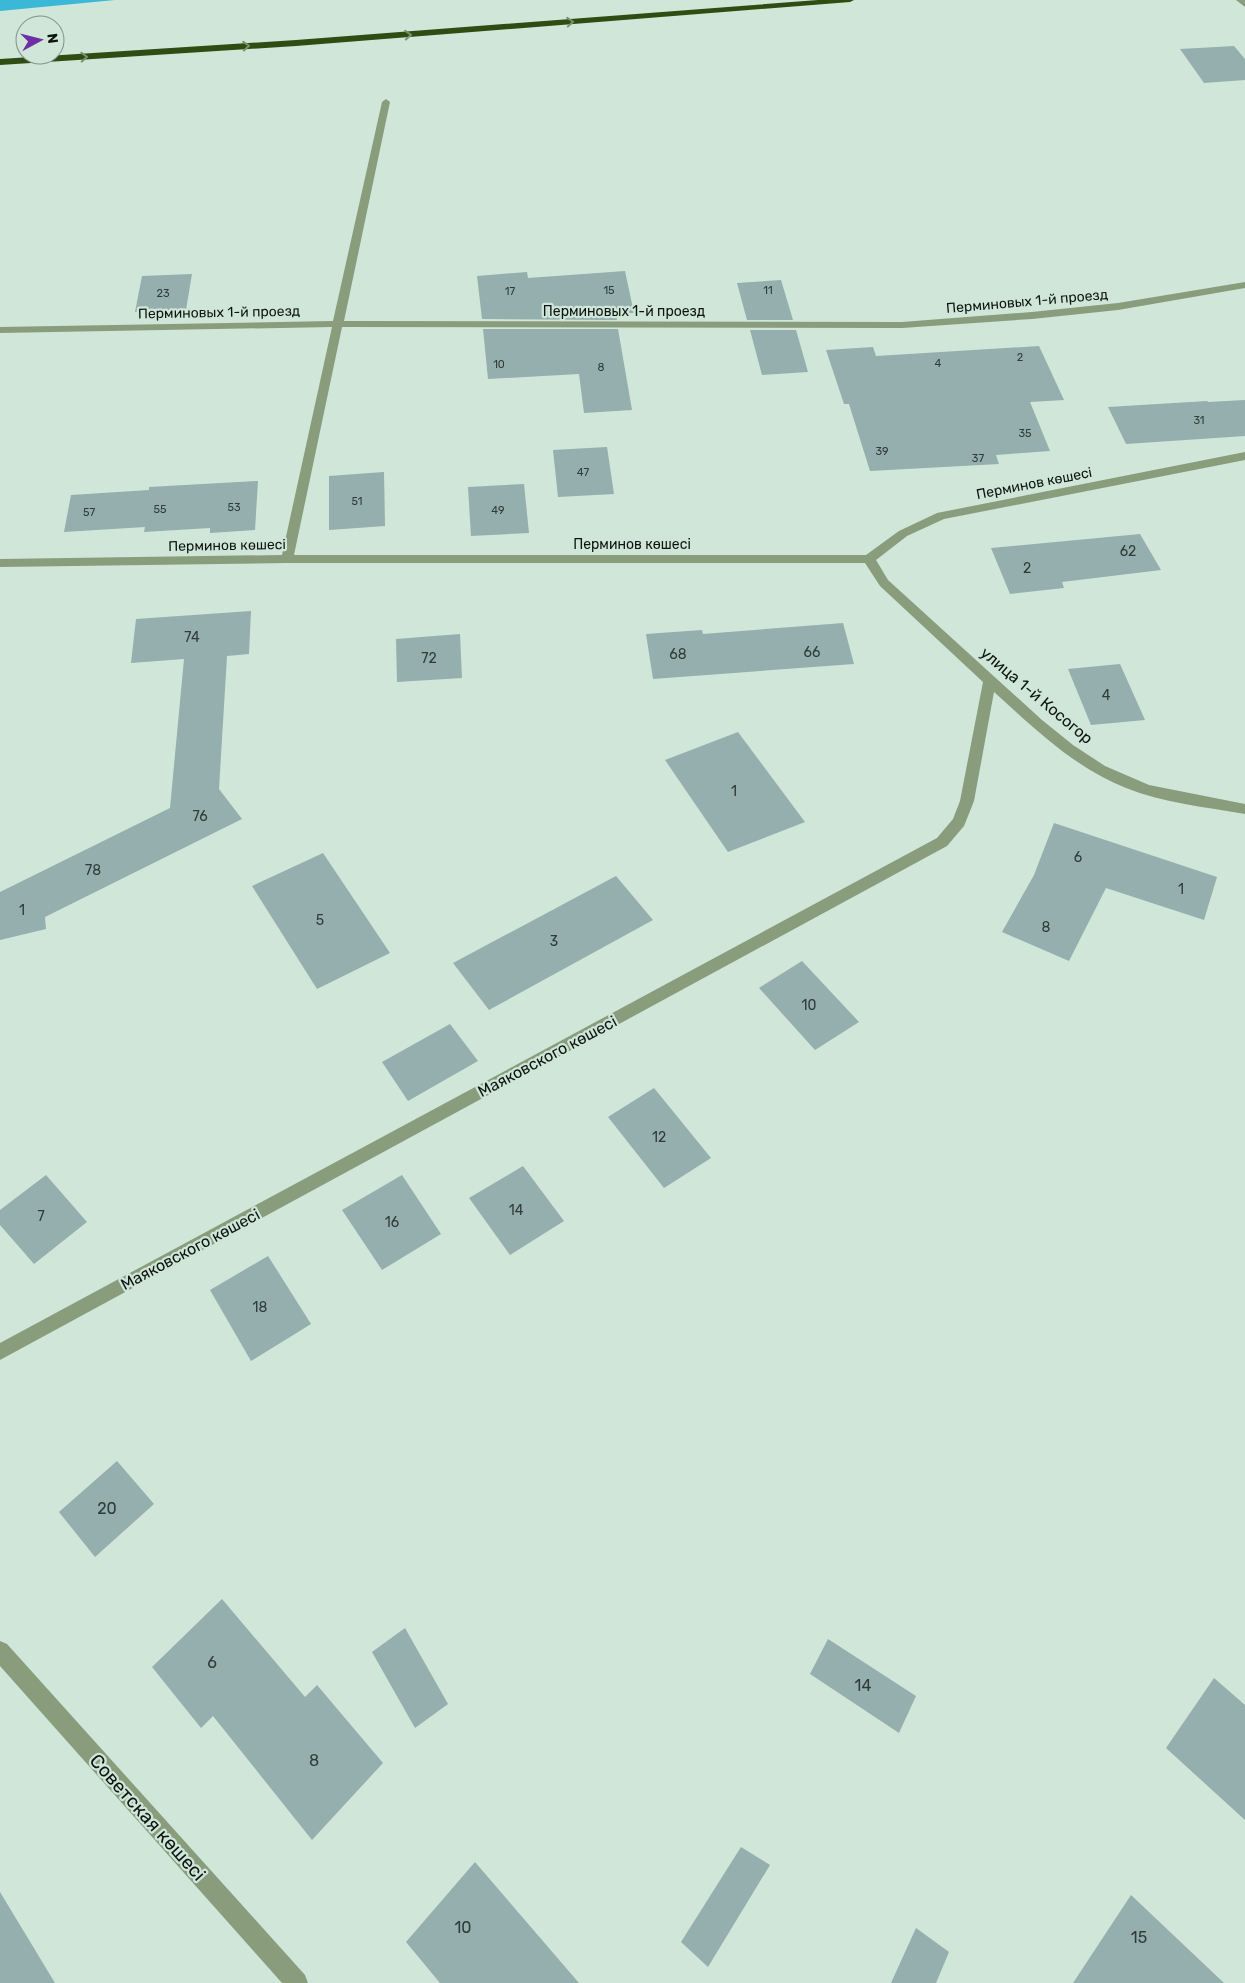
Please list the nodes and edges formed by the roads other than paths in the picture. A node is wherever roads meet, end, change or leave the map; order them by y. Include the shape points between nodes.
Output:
1 (850, 0) edge
2 (1240, 0) edge
3 (1245, 5) edge
4 (0, 62) edge
5 (386, 102) dead end
6 (1245, 285) edge
7 (338, 324) junction
8 (0, 330) edge
9 (1245, 456) edge
10 (287, 559) junction
11 (869, 559) junction
12 (0, 563) edge
13 (990, 680) junction
14 (1245, 809) edge
15 (0, 1352) edge
16 (0, 1651) edge
17 (297, 1983) edge

4 -> 1 highway via 296,43
2 - 3 street
5 - 7 street
6 - 7 street, Перминовых 1-й проезд via 1199,296 1113,307 902,324
7 - 8 street, Перминовых 1-й проезд
7 - 10 street
9 - 11 street, Перминов көшесі via 942,516 917,524 894,537
10 - 11 street, Перминов көшесі
10 - 12 street, Перминов көшесі
11 - 13 street, улица 1-й Косогор via 884,583
13 - 14 street, улица 1-й Косогор via 1058,739 1116,778 1150,790
13 - 15 street, Маяковского көшесі via 967,801 959,822 942,842
16 - 17 street, Советская көшесі

